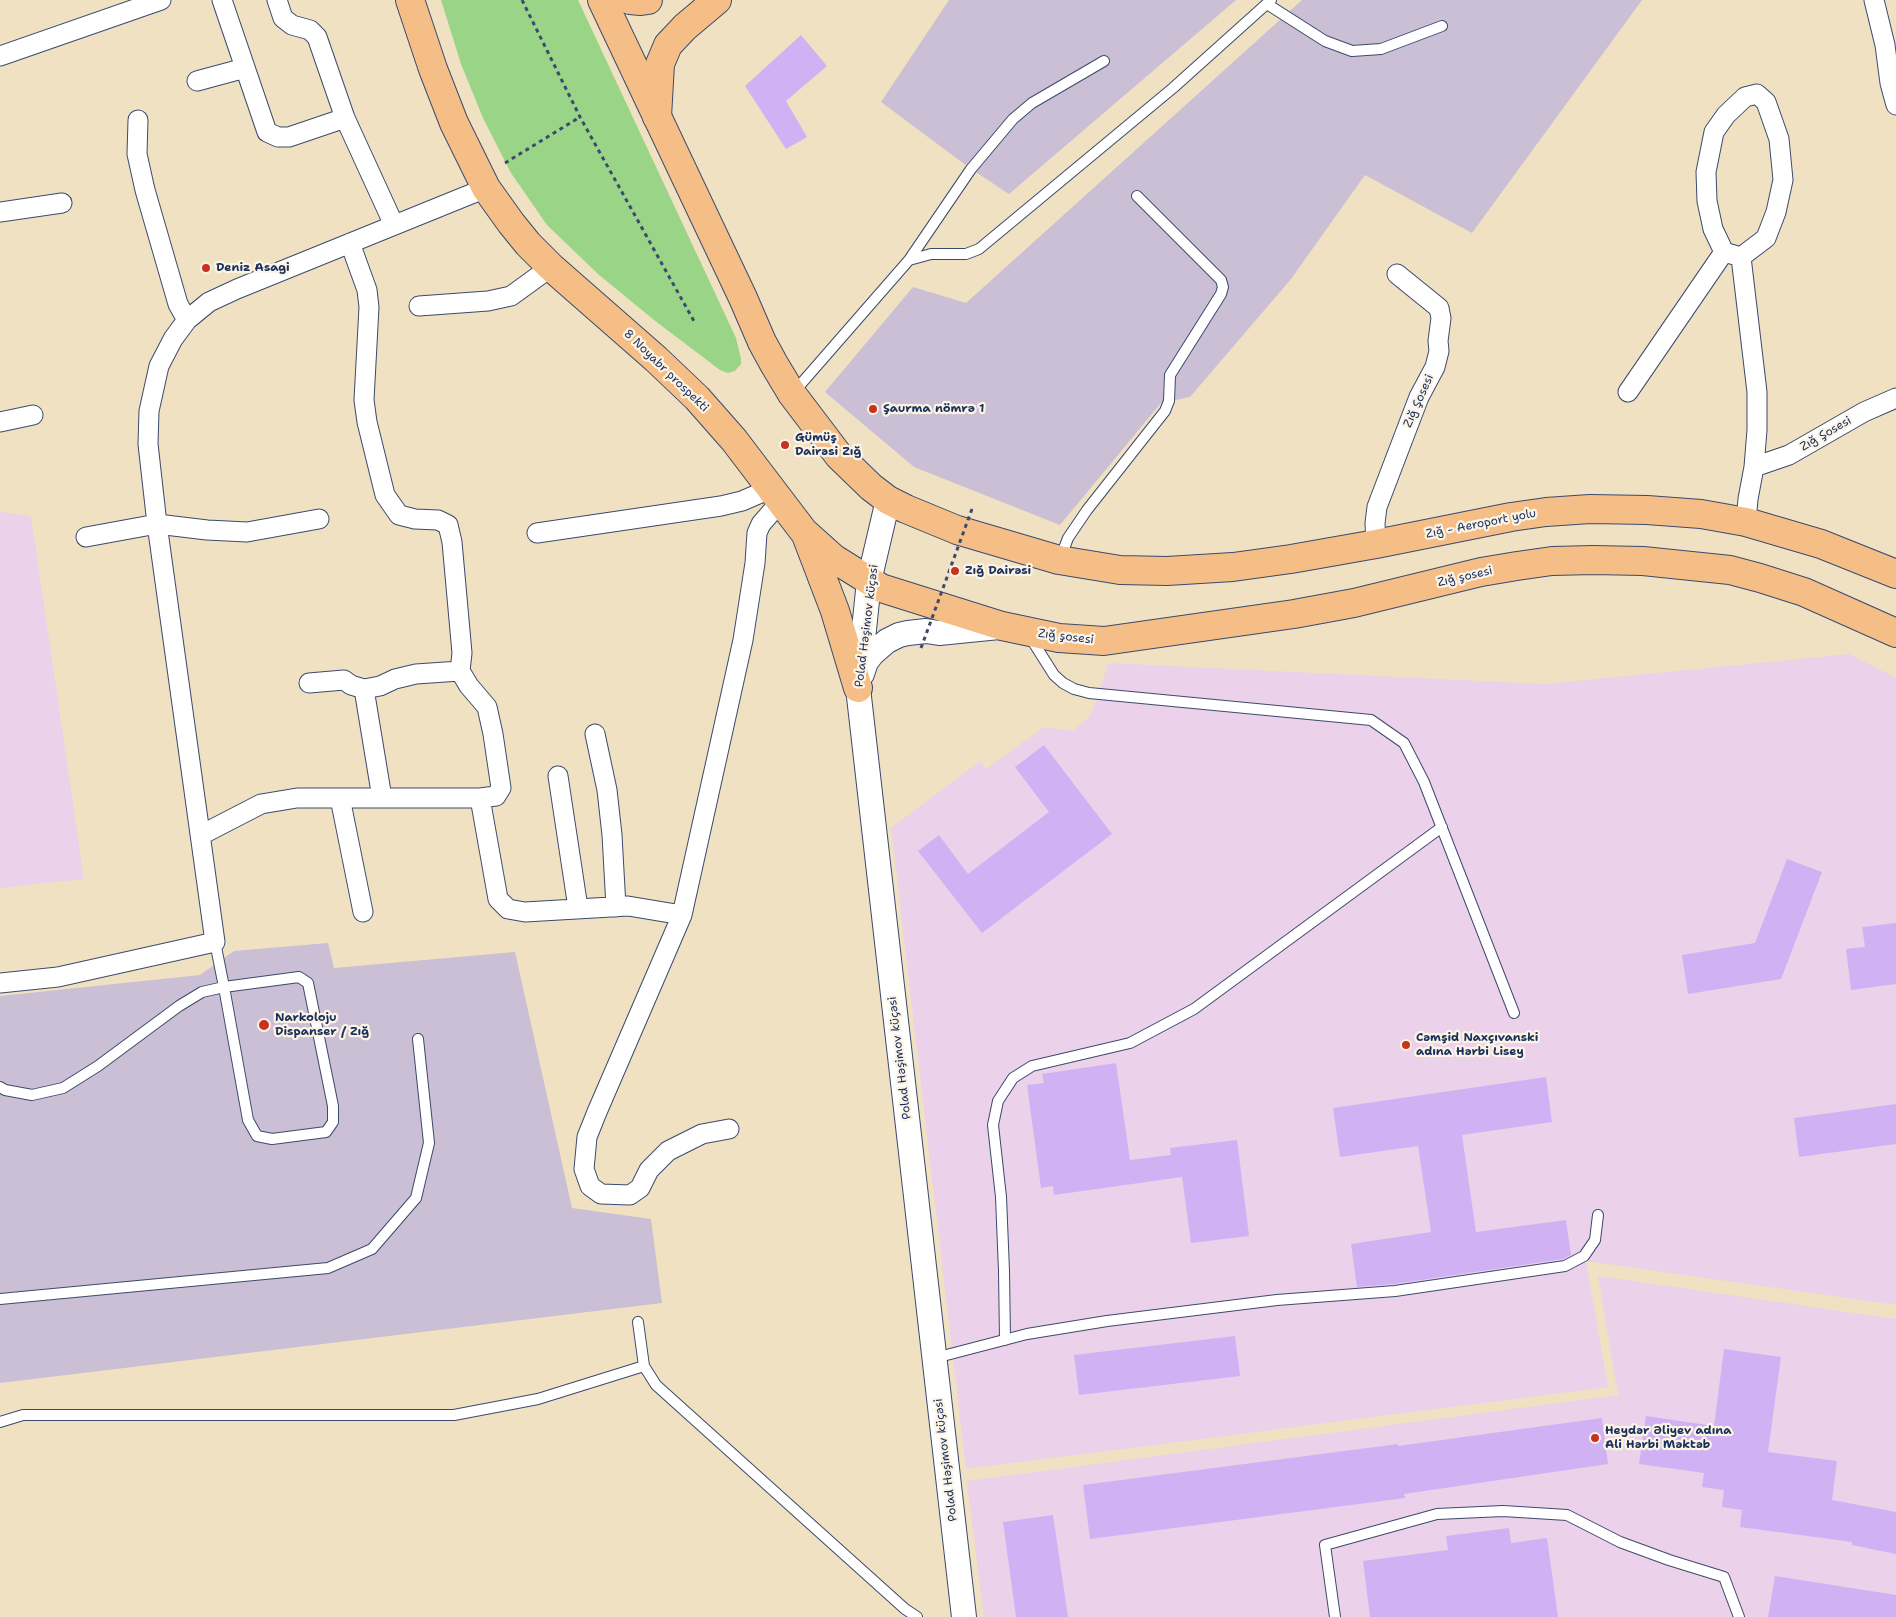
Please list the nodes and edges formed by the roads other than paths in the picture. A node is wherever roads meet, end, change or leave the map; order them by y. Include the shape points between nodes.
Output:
1 (162, 0) edge
2 (222, 0) edge
3 (277, 0) edge
4 (410, 0) edge
5 (602, 0) edge
6 (630, 0) edge
7 (648, 0) edge
8 (717, 0) edge
9 (1874, 0) edge
10 (1269, 2) edge
11 (141, 3) edge
12 (1442, 26) dead end
13 (0, 56) edge
14 (1104, 62) dead end
15 (245, 68) junction
16 (197, 80) dead end
17 (1896, 105) edge
18 (657, 117) junction
19 (345, 118) junction
20 (138, 120) dead end
21 (486, 188) junction
22 (1137, 196) dead end
23 (62, 203) dead end
24 (0, 212) edge
25 (394, 225) junction
26 (350, 243) junction
27 (1733, 255) junction
28 (908, 260) junction
29 (551, 267) junction
30 (1397, 274) dead end
31 (419, 306) dead end
32 (186, 320) junction
33 (1628, 392) dead end
34 (792, 394) junction
35 (1896, 398) edge
36 (33, 415) dead end
37 (0, 422) edge
38 (1754, 467) junction
39 (776, 495) junction
40 (888, 500) junction
41 (319, 519) dead end
42 (1746, 522) junction
43 (157, 524) junction
44 (804, 532) junction
45 (537, 533) dead end
46 (86, 537) dead end
47 (1376, 544) junction
48 (1059, 560) junction
49 (1896, 574) edge
50 (869, 581) junction
51 (1014, 629) junction
52 (1896, 632) edge
53 (460, 671) junction
54 (309, 682) dead end
55 (858, 688) junction
56 (364, 689) junction
57 (595, 734) dead end
58 (558, 776) dead end
59 (340, 798) junction
60 (382, 798) junction
61 (480, 798) junction
62 (1442, 827) junction
63 (201, 835) junction
64 (616, 907) junction
65 (578, 908) junction
66 (363, 912) dead end
67 (682, 915) junction
68 (215, 942) junction
69 (0, 984) edge
70 (224, 987) junction
71 (1514, 1013) dead end
72 (418, 1039) dead end
73 (0, 1087) edge
74 (729, 1129) dead end
75 (1598, 1215) dead end
76 (0, 1299) edge
77 (638, 1322) dead end
78 (1005, 1340) junction
79 (935, 1358) junction
80 (644, 1366) junction
81 (0, 1422) edge
82 (917, 1617) edge
83 (964, 1617) edge
84 (1334, 1617) edge
85 (1738, 1617) edge

1 - 11 street
2 - 15 street
3 - 19 street via 283,18 292,25 310,30 317,37
4 - 21 main road, 8 Noyabr prospekti via 454,123
5 - 18 main road
6 - 7 main road
8 - 18 main road via 668,45 660,64
9 - 17 street
10 - 12 lane via 1324,41 1352,51 1381,49
10 - 28 lane via 1173,88 979,249 966,254 932,254
11 - 13 street
14 - 28 lane via 1032,103 1013,119 971,169
15 - 16 street
15 - 19 street via 267,132 288,137
18 - 34 main road via 762,342
19 - 25 street
20 - 32 street via 137,154 178,304
21 - 25 street
21 - 29 main road, 8 Noyabr prospekti via 528,244
22 - 48 lane via 1221,280 1223,287 1170,375 1170,401 1165,411 1087,510 1068,538
23 - 24 street
25 - 26 street
26 - 32 street via 209,302
26 - 53 street via 367,290 369,327 364,400 385,495 399,515 438,520 448,525 462,653
27 - 27 street via 1766,238 1783,180 1779,140 1766,102 1757,94 1745,97 1726,114 1714,132 1706,172 1713,230
27 - 33 street
27 - 38 street via 1757,392
28 - 34 lane
29 - 31 street via 510,296 488,301
29 - 39 main road, 8 Noyabr prospekti via 697,398
30 - 47 street, Zığ Şosesi via 1439,308 1439,351 1377,508
32 - 43 street via 160,366 149,411 148,444
34 - 40 main road via 857,476
35 - 38 street, Zığ Şosesi via 1864,412 1789,455
36 - 37 street
38 - 42 street
39 - 44 main road, 8 Noyabr prospekti
39 - 45 street
39 - 67 street via 757,533 743,640
40 - 48 main road via 957,530
40 - 50 street, Polad Həşimov küçəsi
41 - 43 street via 247,532
42 - 47 main road, Zığ - Aeroport yolu via 1701,514 1590,509 1511,517
42 - 49 main road, Zığ - Aeroport yolu via 1821,544
43 - 46 street
43 - 63 street
44 - 50 main road, 8 Noyabr prospekti via 833,558
44 - 55 main road via 835,611
47 - 48 main road, Zığ - Aeroport yolu via 1233,567 1167,571 1120,570
50 - 51 main road, 8 Noyabr prospekti via 881,588
50 - 55 street, Polad Həşimov küçəsi
51 - 52 main road, Zığ şosesi via 1078,640 1132,638 1354,603 1481,572 1552,561 1594,560 1643,561 1730,570 1804,592
51 - 55 street via 926,631 900,635 872,654 866,662
51 - 62 lane via 1062,683 1089,693 1371,720 1404,742
53 - 56 street via 416,674
53 - 61 street via 487,707 495,743 501,788 496,796
54 - 56 street via 344,680
55 - 79 street, Polad Həşimov küçəsi
56 - 60 street
57 - 64 street via 607,790
58 - 65 street
59 - 60 street
59 - 63 street via 297,798 261,804
59 - 66 street
60 - 61 street
61 - 65 street via 498,899 508,909 525,912
62 - 71 lane
62 - 78 lane via 1194,1009 1130,1043 1032,1066 1013,1078 998,1101 993,1125 1001,1206
63 - 68 street
64 - 65 street
64 - 67 street
67 - 74 street via 596,1112 587,1137 584,1169 590,1186 601,1194 630,1195 640,1188 649,1170 668,1151 702,1134
68 - 69 street via 58,977
68 - 70 lane
70 - 70 lane via 248,1120 258,1136 272,1139 326,1132 333,1122 333,1106 308,983 299,976
70 - 73 lane via 202,992 179,1006 63,1088 32,1095
72 - 76 lane via 429,1143 416,1198 372,1249 328,1268
75 - 78 lane via 1596,1240 1584,1256 1564,1266 1395,1291 1277,1300 1107,1321
77 - 80 lane
78 - 79 lane
79 - 83 street, Polad Həşimov küçəsi
80 - 81 lane via 538,1399 454,1415 23,1415
80 - 82 lane via 656,1385
84 - 85 lane via 1325,1545 1437,1514 1503,1511 1567,1515 1620,1542 1724,1576

